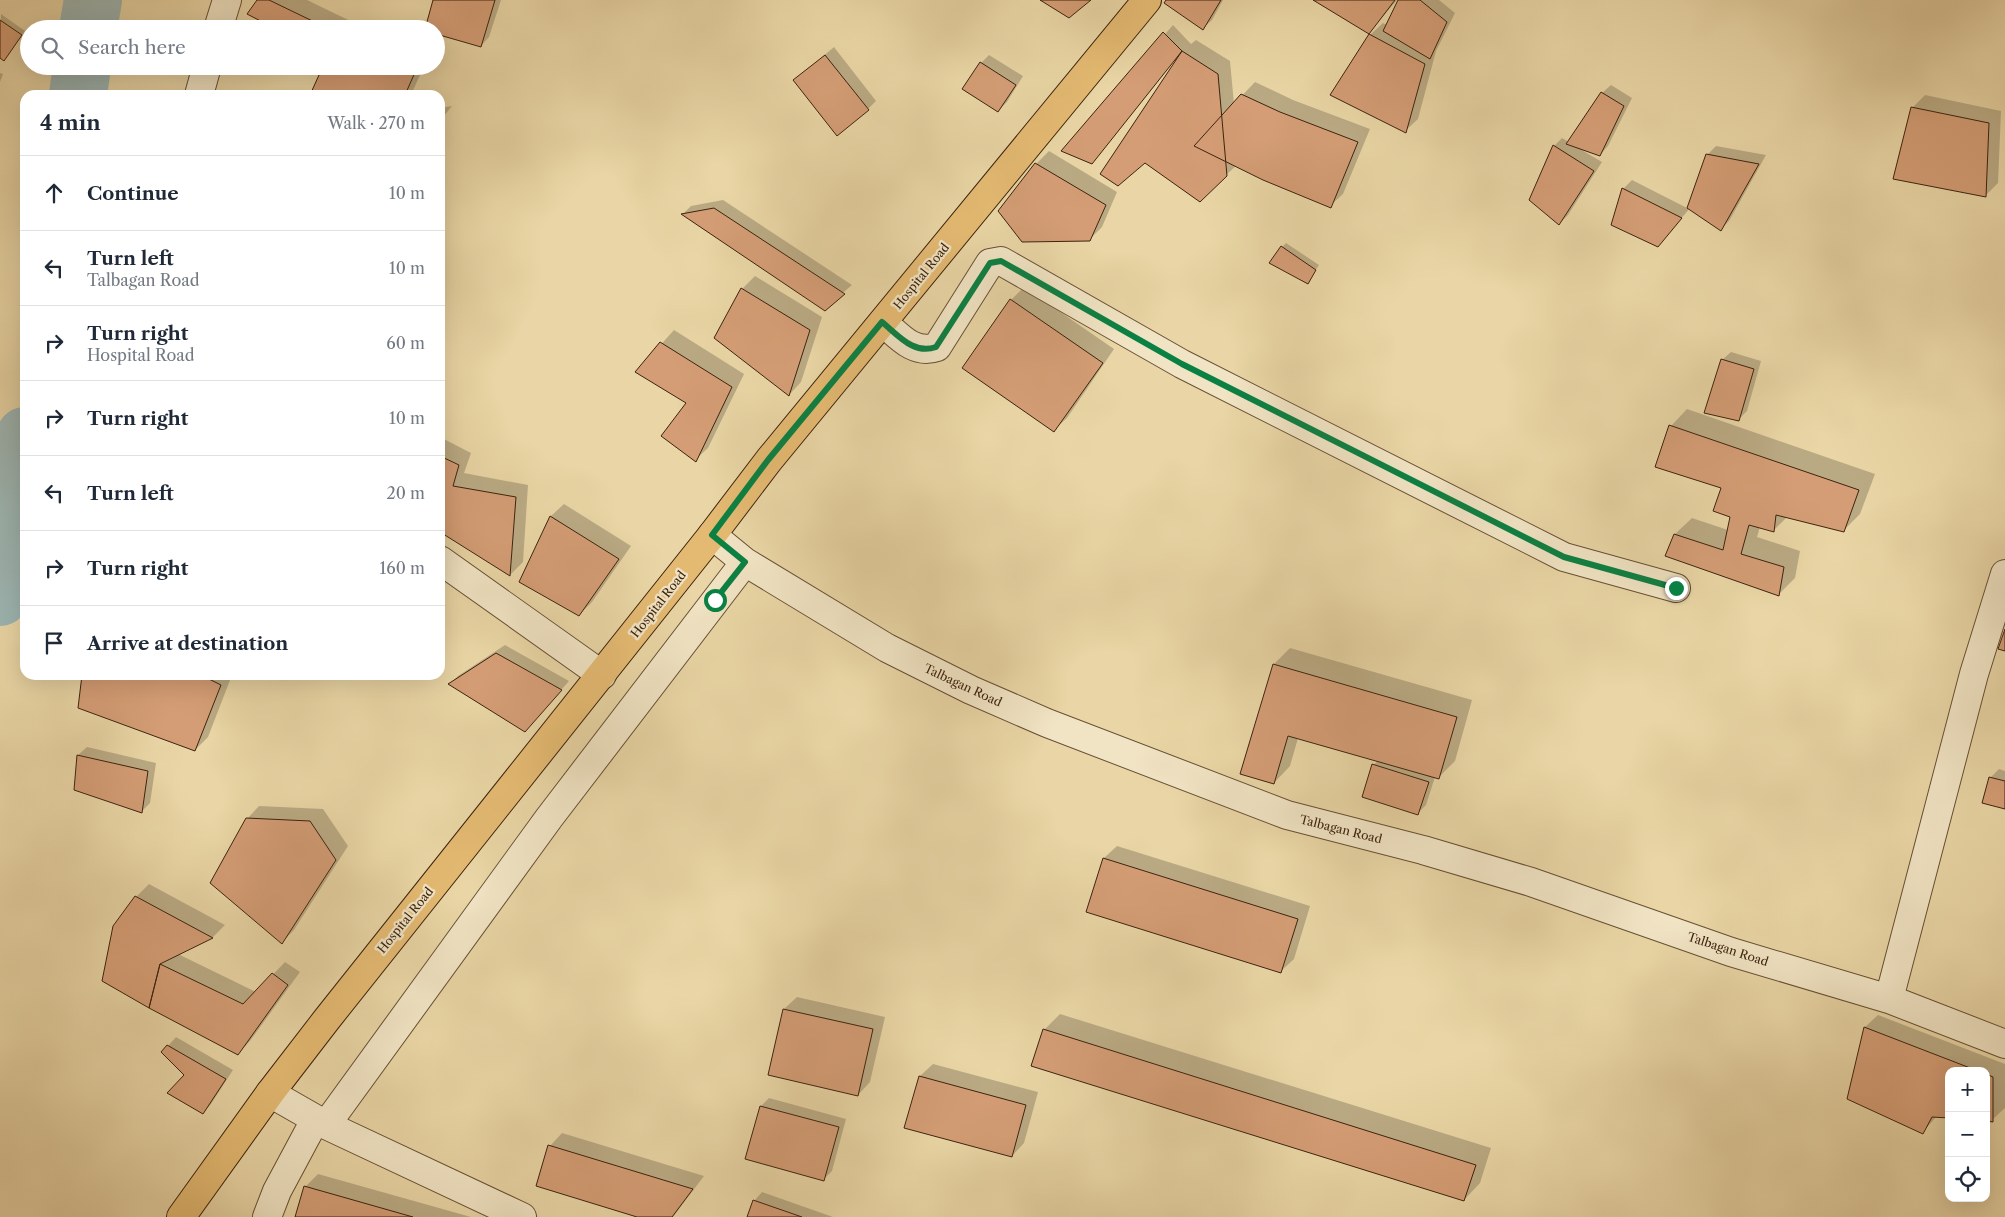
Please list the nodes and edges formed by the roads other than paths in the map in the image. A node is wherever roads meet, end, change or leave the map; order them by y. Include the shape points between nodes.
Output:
1 (227, 0) edge
2 (1147, 0) edge
3 (221, 20) edge
4 (205, 75) edge
5 (200, 90) edge
6 (882, 322) junction
7 (712, 535) junction
8 (745, 562) junction
9 (445, 564) edge
10 (2005, 574) edge
11 (1676, 588) dead end
12 (602, 675) junction
13 (1889, 999) junction
14 (2005, 1044) edge
15 (270, 1092) junction
16 (320, 1122) junction
17 (181, 1217) edge
18 (267, 1217) edge
19 (522, 1217) edge

1 - 3 street
2 - 6 main road, Hospital Road
4 - 5 street
6 - 7 main road, Hospital Road via 768,460
6 - 11 street via 914,348 926,350 936,347 990,263 1001,261 1182,364 1564,557
7 - 8 street, Talbagan Road
7 - 12 main road, Hospital Road
8 - 13 street, Talbagan Road via 887,648 971,690 1047,723 1287,815 1522,879 1731,952
8 - 16 street
9 - 12 street
10 - 13 street via 1969,693
12 - 15 main road, Hospital Road
13 - 14 street, Talbagan Road
15 - 16 street
15 - 17 main road, Hospital Road
16 - 18 street via 277,1191
16 - 19 street

